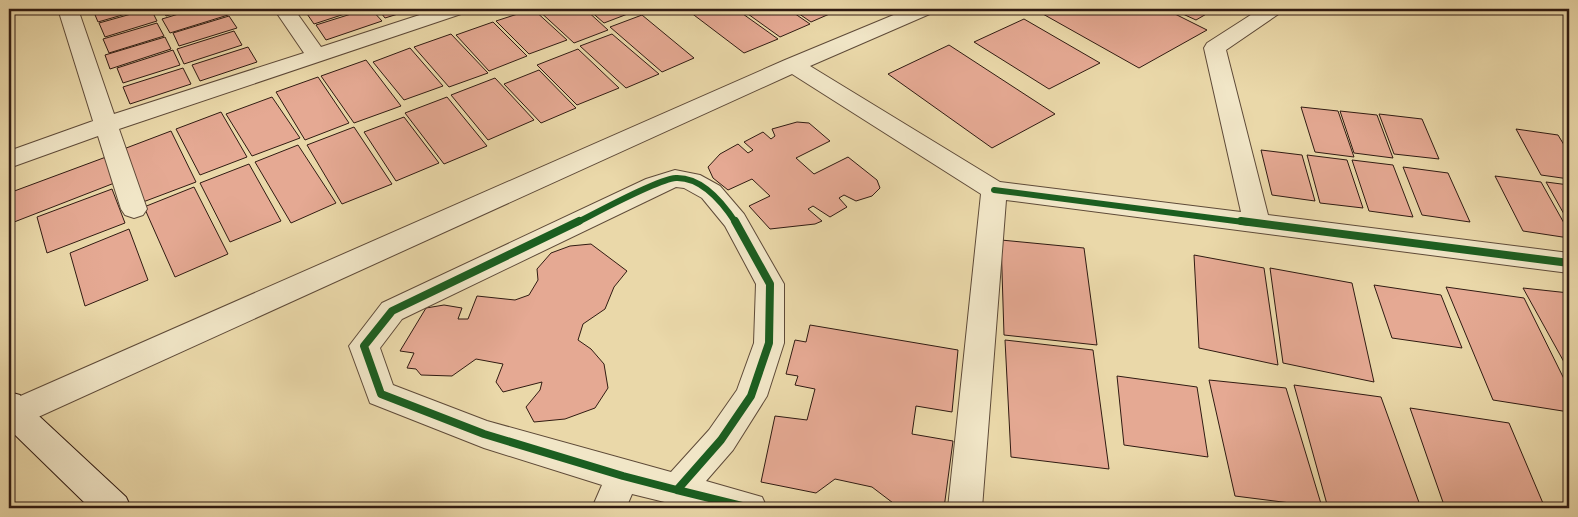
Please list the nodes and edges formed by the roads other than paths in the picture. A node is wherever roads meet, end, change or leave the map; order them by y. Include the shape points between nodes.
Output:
1 (68, 9) edge
2 (284, 9) edge
3 (456, 9) edge
4 (925, 9) edge
5 (1273, 9) edge
6 (316, 55) junction
7 (793, 66) junction
8 (106, 125) junction
9 (9, 160) edge
10 (994, 190) junction
11 (134, 209) dead end
12 (1256, 223) junction
13 (1569, 263) edge
14 (12, 409) edge
15 (623, 476) junction
16 (677, 490) junction
17 (114, 508) edge
18 (609, 508) edge
19 (750, 508) edge
20 (965, 508) edge

1 - 8 street
2 - 6 street
3 - 6 street
4 - 7 street
5 - 12 street via 1215,48
6 - 8 street
7 - 10 street
7 - 14 street
8 - 9 street
8 - 11 street
10 - 12 street
10 - 20 street
12 - 13 street
14 - 17 street
15 - 16 street
15 - 16 street via 484,434 381,394 364,346 392,311 655,185 675,178 691,181 711,192 735,221 770,284 769,343 751,396 721,440
15 - 18 street
16 - 19 street

